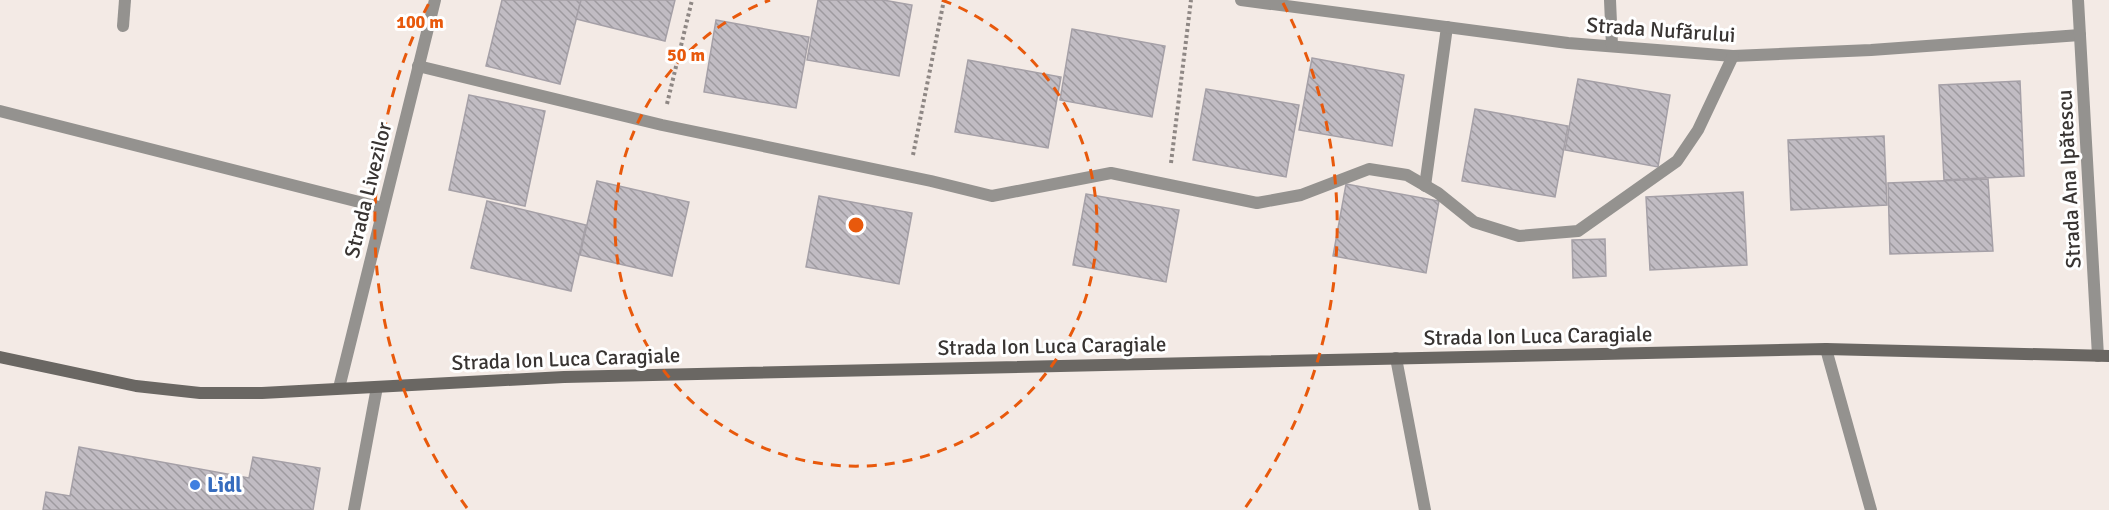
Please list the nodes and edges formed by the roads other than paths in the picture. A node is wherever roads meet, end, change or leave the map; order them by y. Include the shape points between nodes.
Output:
1 (125, 0) edge
2 (435, 0) edge
3 (1241, 0) edge
4 (1611, 0) edge
5 (2078, 0) edge
6 (123, 26) dead end
7 (1446, 27) junction
8 (2080, 35) junction
9 (1611, 46) junction
10 (1733, 56) junction
11 (418, 66) junction
12 (0, 111) edge
13 (1425, 186) junction
14 (383, 208) junction
15 (1826, 350) junction
16 (2104, 356) edge
17 (0, 357) edge
18 (1396, 358) junction
19 (377, 387) junction
20 (339, 388) junction
21 (354, 510) edge
22 (1425, 510) edge
23 (1871, 510) edge

1 - 6 street
2 - 11 street, Strada Livezilor
3 - 7 street, Strada Nufărului
4 - 9 street
5 - 8 street, Strada Ana Ipătescu
7 - 9 street, Strada Nufărului
7 - 13 street
8 - 10 street, Strada Nufărului
8 - 16 street, Strada Ana Ipătescu
9 - 10 street, Strada Nufărului
10 - 13 street via 1698,130 1677,161 1578,231 1519,236 1474,222
11 - 13 street via 662,125 992,196 1111,173 1257,203 1301,195 1369,169 1407,175
11 - 14 street, Strada Livezilor
12 - 14 street
14 - 20 street, Strada Livezilor
15 - 16 main road, Strada Ion Luca Caragiale
15 - 18 main road, Strada Ion Luca Caragiale
15 - 23 street
17 - 20 main road, Strada Ion Luca Caragiale via 136,386 200,393
18 - 19 main road, Strada Ion Luca Caragiale via 564,377
18 - 22 street
19 - 20 main road, Strada Ion Luca Caragiale
19 - 21 street

